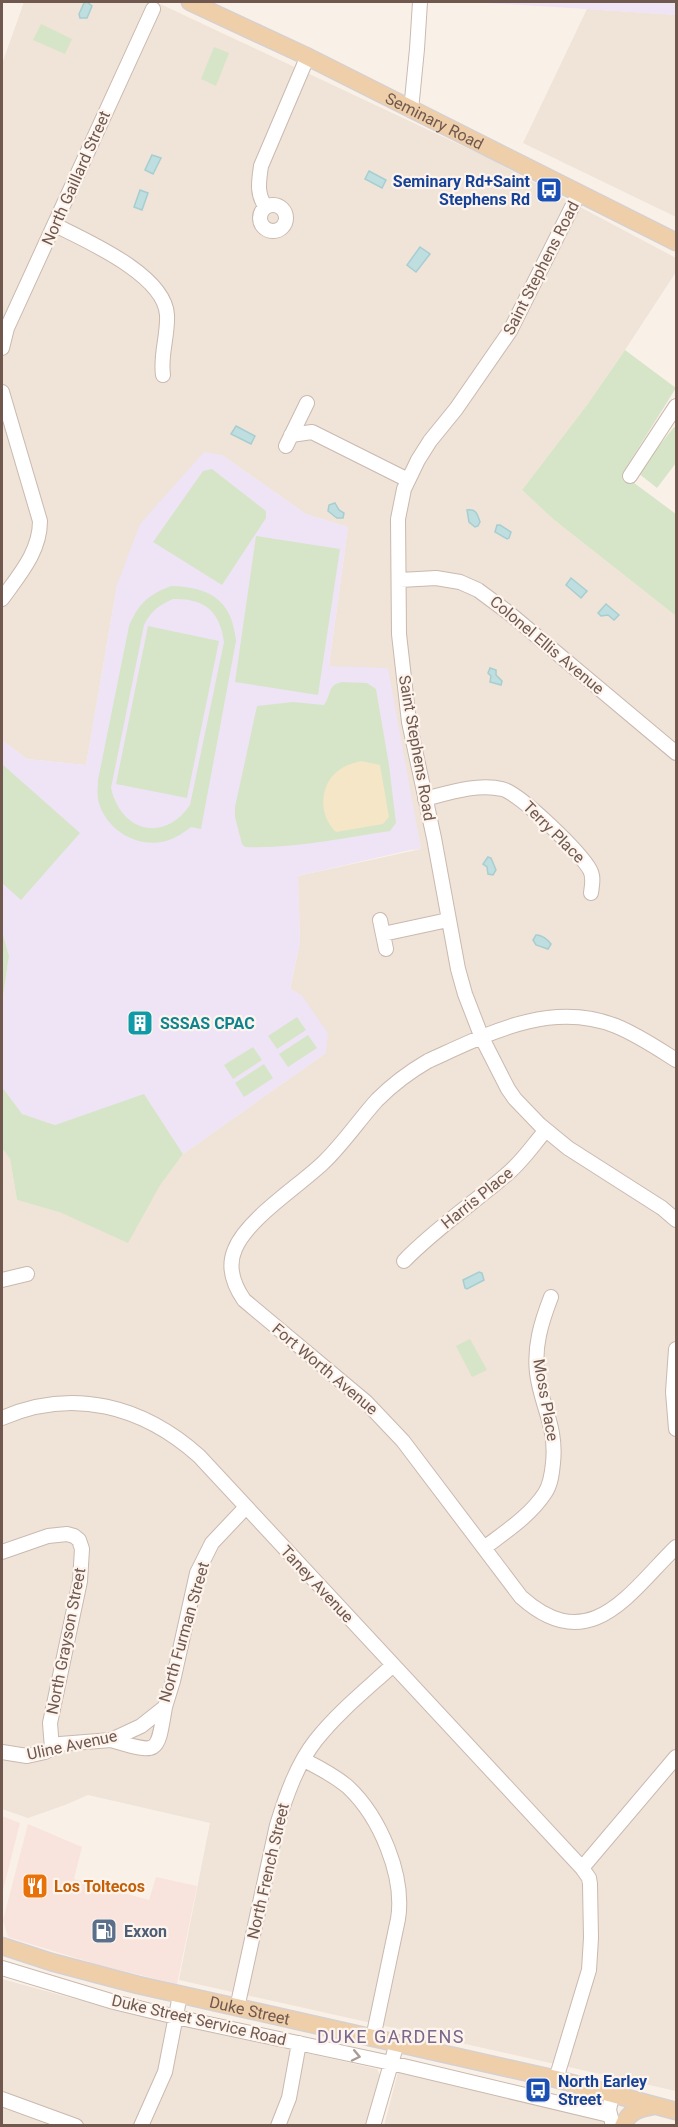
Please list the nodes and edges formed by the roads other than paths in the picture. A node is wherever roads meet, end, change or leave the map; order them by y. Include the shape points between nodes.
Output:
1 (190, 2) edge
2 (420, 2) edge
3 (153, 9) dead end
4 (308, 58) junction
5 (411, 110) junction
6 (579, 193) junction
7 (266, 207) dead end
8 (56, 225) junction
9 (676, 242) edge
10 (4, 328) edge
11 (2, 348) edge
12 (163, 375) dead end
13 (2, 392) edge
14 (676, 406) edge
15 (312, 432) junction
16 (630, 476) dead end
17 (408, 480) junction
18 (400, 580) junction
19 (2, 599) edge
20 (676, 753) edge
21 (424, 799) junction
22 (591, 892) dead end
23 (380, 920) dead end
24 (448, 921) junction
25 (383, 934) junction
26 (386, 949) dead end
27 (482, 1038) junction
28 (676, 1060) edge
29 (546, 1130) junction
30 (676, 1220) edge
31 (404, 1261) dead end
32 (27, 1274) dead end
33 (2, 1280) edge
34 (551, 1298) dead end
35 (676, 1349) edge
36 (2, 1418) edge
37 (676, 1429) edge
38 (246, 1507) junction
39 (676, 1547) edge
40 (484, 1548) junction
41 (2, 1552) edge
42 (393, 1665) junction
43 (165, 1707) junction
44 (141, 1726) joint
45 (111, 1740) junction
46 (52, 1749) junction
47 (2, 1752) edge
48 (676, 1757) edge
49 (304, 1760) junction
50 (582, 1868) junction
51 (2, 1946) edge
52 (2, 1968) edge
53 (180, 1995) junction
54 (237, 2008) junction
55 (176, 2017) junction
56 (373, 2037) junction
57 (299, 2043) junction
58 (397, 2043) junction
59 (391, 2063) junction
60 (556, 2079) junction
61 (612, 2095) junction
62 (2, 2099) edge
63 (654, 2105) junction
64 (676, 2111) edge
65 (611, 2120) edge
66 (76, 2126) edge
67 (141, 2126) edge
68 (278, 2126) edge
69 (373, 2126) edge
70 (623, 2126) edge

1 - 4 main road, Seminary Road
2 - 5 street
3 - 8 street, North Gaillard Street
4 - 5 main road, Seminary Road
4 - 7 street via 261,166 259,194
5 - 6 main road, Seminary Road
6 - 9 main road, Seminary Road
6 - 17 street, Saint Stephens Road via 510,331 430,441
8 - 10 street, North Gaillard Street
8 - 12 street via 118,260 157,290 167,313
10 - 11 street, North Gaillard Street
13 - 19 street via 40,521 32,557
14 - 16 street
15 - 15 street via 305,408 289,440
15 - 17 street
17 - 18 street, Saint Stephens Road via 398,519
18 - 20 street, Colonel Ellis Avenue via 449,580 483,593
18 - 21 street, Saint Stephens Road via 399,634 405,690
21 - 22 street, Terry Place via 483,787 511,792 585,862 592,872
21 - 24 street, Saint Stephens Road
23 - 25 street
24 - 25 street
24 - 27 street, Saint Stephens Road via 465,994
25 - 26 street
27 - 28 street, Fort Worth Avenue via 533,1019 571,1016 617,1026
27 - 29 street, Saint Stephens Road via 512,1094
27 - 40 street, Fort Worth Avenue via 428,1061 388,1090 325,1161 252,1224 240,1239 231,1263 235,1287 244,1300 384,1420
29 - 30 street, Saint Stephens Road
29 - 31 street, Harris Place via 519,1163
32 - 33 street
34 - 40 street, Moss Place via 538,1335 536,1363 554,1432 552,1475 536,1505
35 - 37 street
36 - 38 street, Taney Avenue via 18,1410 67,1403 99,1404 134,1414 165,1429 189,1447
38 - 42 street, Taney Avenue
38 - 43 street, North Furman Street via 212,1543 197,1574
39 - 40 street, Fort Worth Avenue via 620,1605 602,1616 578,1622 550,1616 530,1605
41 - 46 street, North Grayson Street via 48,1536 67,1534 79,1540 82,1549 50,1723
42 - 49 street, North French Street via 326,1729
42 - 50 street, Taney Avenue
43 - 44 street, North Furman Street
43 - 45 street via 159,1743 154,1748 146,1750
44 - 45 street, Uline Avenue
45 - 46 street, Uline Avenue via 60,1744
46 - 47 street, Uline Avenue via 27,1756
48 - 50 street
49 - 54 street, North French Street via 277,1825
49 - 56 street via 341,1781 360,1802 384,1843 399,1885 398,1919
50 - 60 street via 590,1884 589,1970
51 - 53 main road, Duke Street
52 - 55 street, Duke Street Service Road
53 - 54 main road, Duke Street
53 - 55 street
54 - 56 main road, Duke Street
55 - 57 street, Duke Street Service Road
55 - 67 street via 165,2072
56 - 58 main road, Duke Street
57 -> 59 street, Duke Street Service Road
57 - 68 street via 289,2098
58 - 59 street
58 - 60 main road, Duke Street
59 - 65 street, Duke Street Service Road
59 - 69 street
60 - 61 main road, Duke Street
61 - 63 main road, Duke Street
61 - 65 street
62 - 66 street
63 - 64 main road, Duke Street
63 - 70 main road via 632,2112

